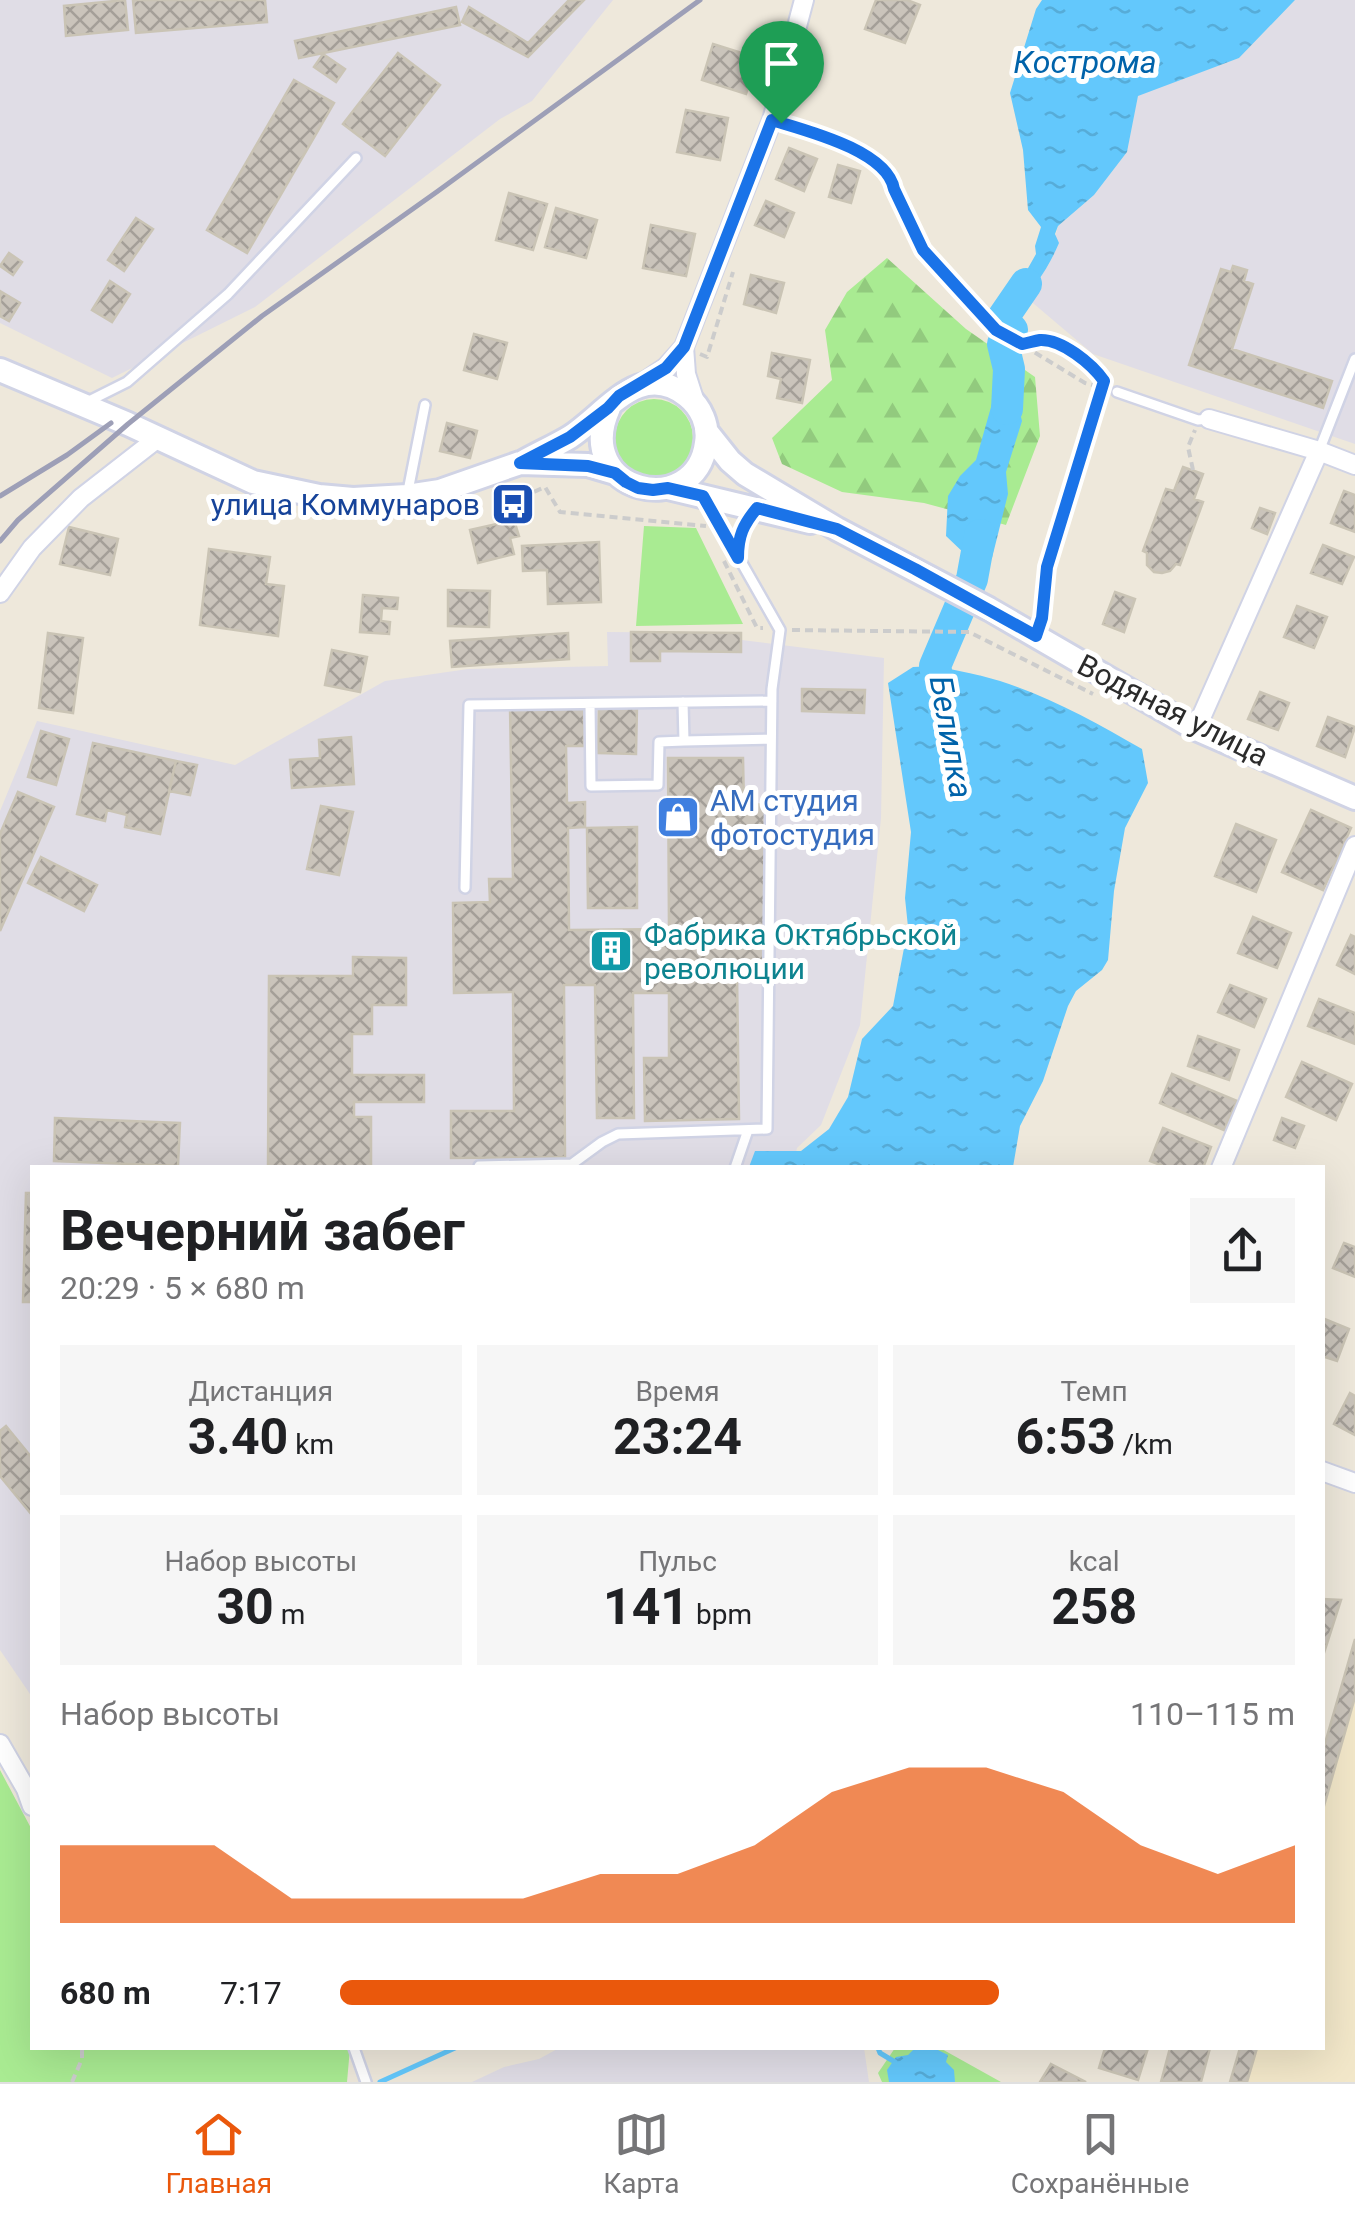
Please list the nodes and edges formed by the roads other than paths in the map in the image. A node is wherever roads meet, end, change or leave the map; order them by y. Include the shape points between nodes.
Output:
1 (804, 0) edge
2 (356, 158) dead end
3 (684, 347) junction
4 (1355, 358) edge
5 (0, 370) edge
6 (638, 386) junction
7 (1117, 392) dead end
8 (695, 402) junction
9 (82, 404) junction
10 (425, 405) dead end
11 (608, 408) junction
12 (1204, 420) joint
13 (707, 432) junction
14 (158, 438) junction
15 (1320, 451) junction
16 (520, 463) junction
17 (1355, 465) edge
18 (615, 473) junction
19 (668, 488) junction
20 (406, 496) junction
21 (703, 496) junction
22 (757, 508) junction
23 (837, 529) junction
24 (738, 558) junction
25 (0, 593) edge
26 (772, 701) junction
27 (683, 702) junction
28 (590, 704) junction
29 (1196, 728) junction
30 (771, 739) junction
31 (684, 741) junction
32 (1355, 798) edge
33 (1355, 846) edge
34 (465, 888) dead end
35 (748, 1130) junction
36 (526, 1165) edge
37 (737, 1165) edge
38 (1222, 1165) edge
39 (1325, 1472) edge
40 (1355, 1483) edge
41 (0, 1744) edge
42 (30, 1800) edge
43 (355, 2050) edge
44 (366, 2082) edge

1 - 3 street via 772,120
2 - 9 lane via 228,294 128,382
3 - 6 street
3 - 8 street
4 - 15 lane
5 - 9 street
6 - 8 street via 663,384
6 - 11 street
7 - 12 lane
8 - 13 street
9 - 14 street
10 - 20 lane
11 - 16 street
11 - 18 street via 600,439
12 - 15 street
13 - 19 street via 702,460
13 - 23 street via 744,474
14 - 20 street via 252,482 336,497
14 - 25 street via 81,498
15 - 17 street
15 - 29 street
16 - 18 street
16 - 20 street
18 - 19 street via 638,488
19 - 21 street
21 - 22 street
21 - 24 lane
22 - 23 street
22 - 24 lane via 743,524
23 - 29 street, Водяная улица
24 - 26 lane via 780,630
26 - 27 lane
26 - 30 lane
27 - 28 lane
27 - 31 lane
28 - 31 lane via 591,786 658,785 659,742
28 - 34 lane via 469,705
29 - 32 street, Водяная улица
30 - 31 lane
30 - 35 lane via 768,1129
33 - 38 street
35 - 36 lane via 618,1134 572,1164
35 - 37 lane
39 - 40 street
41 - 42 street
43 - 44 lane

